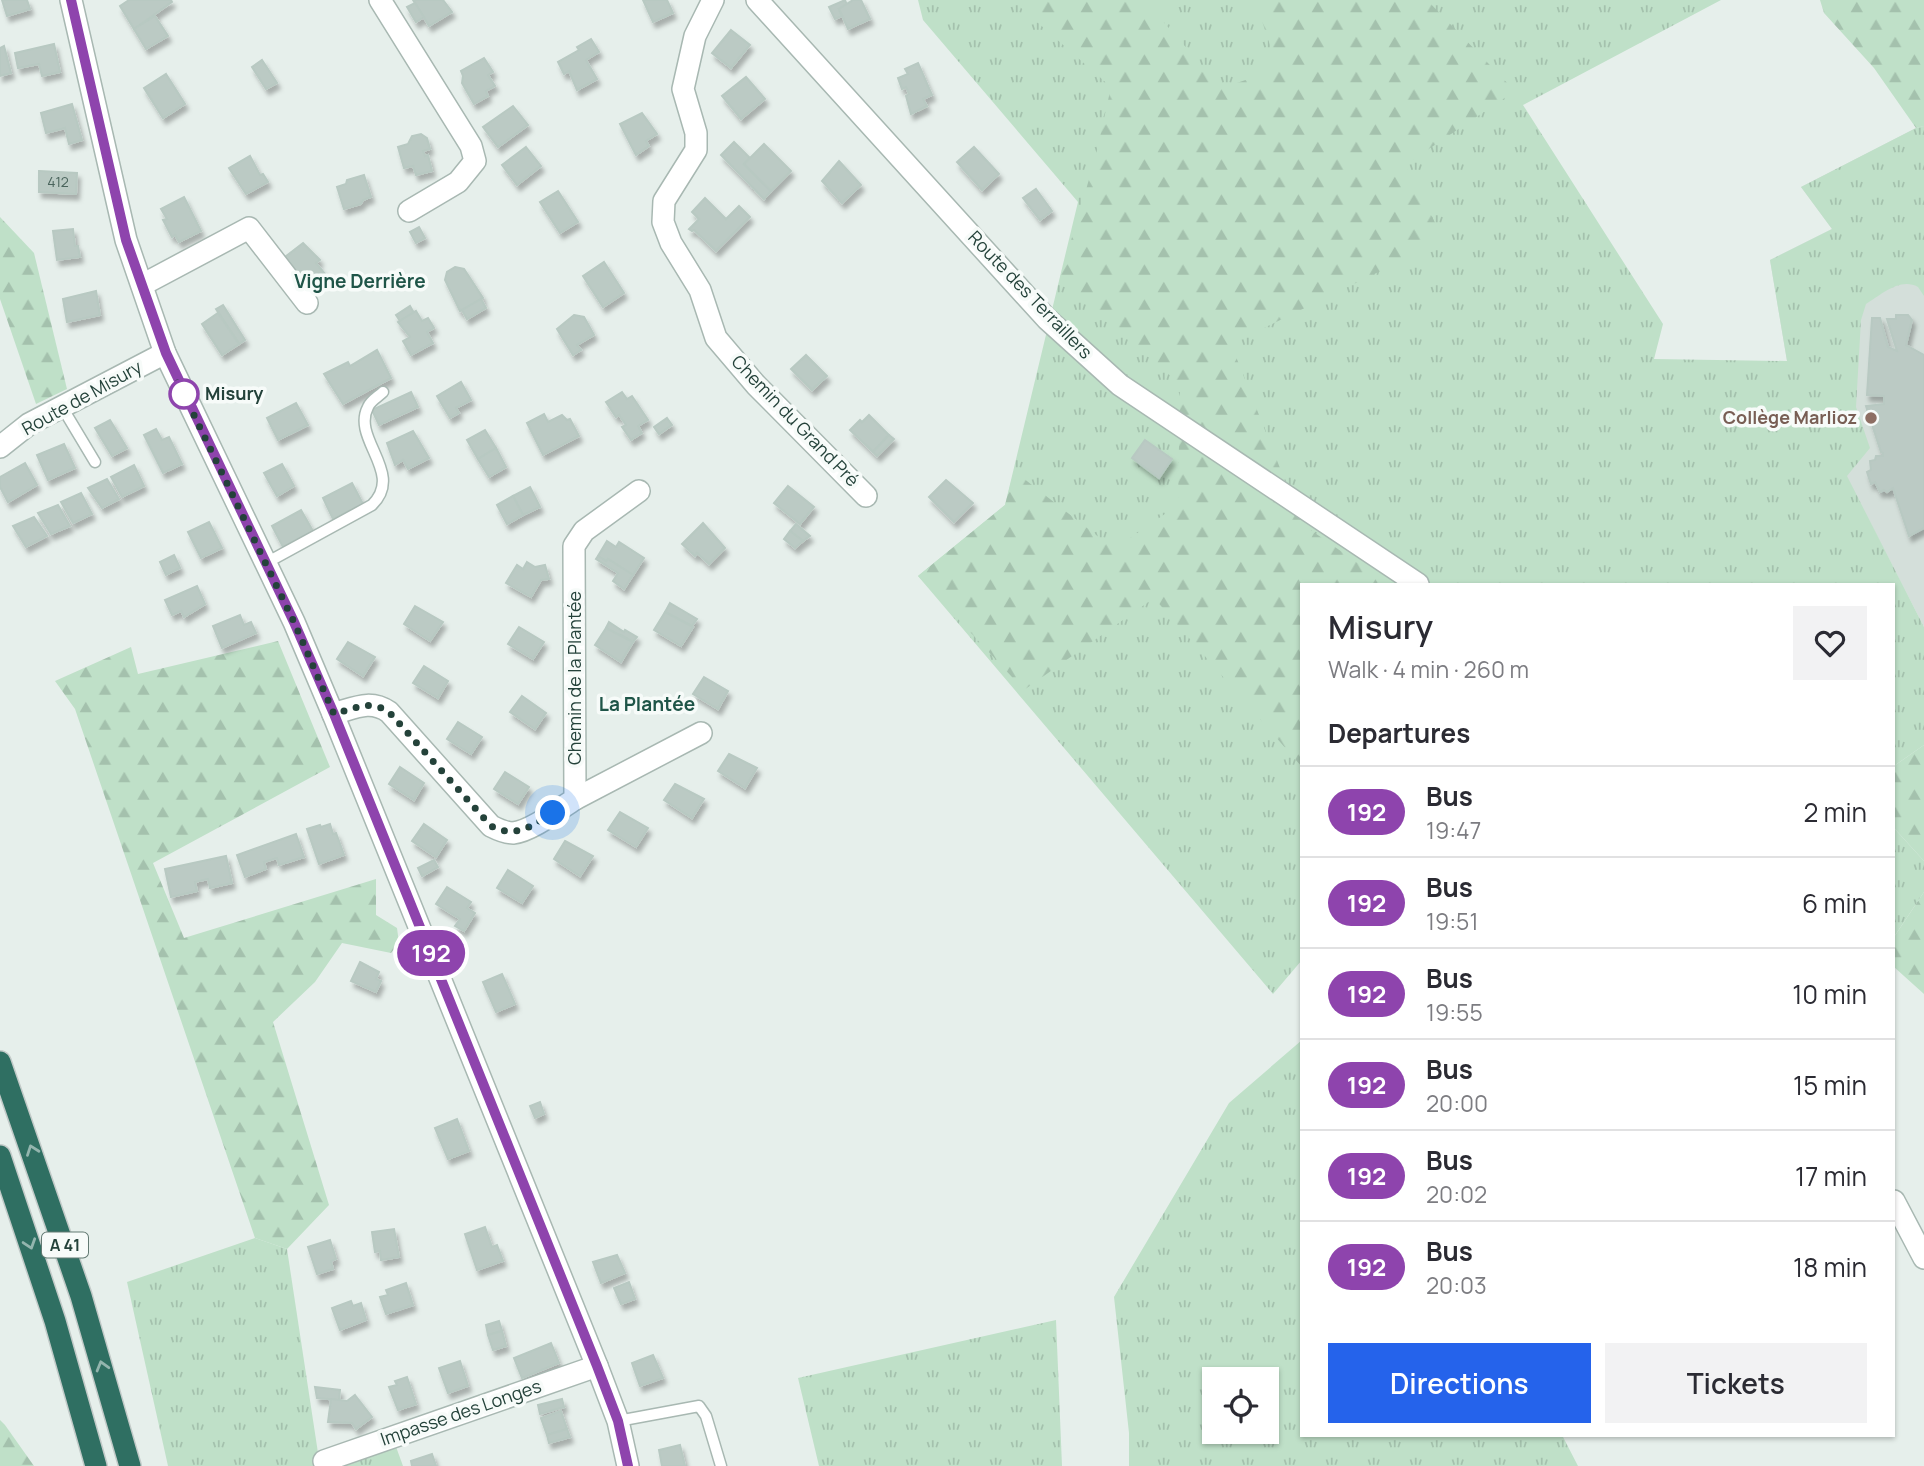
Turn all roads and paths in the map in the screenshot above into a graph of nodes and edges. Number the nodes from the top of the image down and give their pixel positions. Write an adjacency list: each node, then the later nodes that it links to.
1 (71, 0): 6 (street)
2 (380, 0): 5 (street)
3 (713, 0): 14 (street, Chemin du Grand Pré)
4 (757, 0): 16 (street, Route des Terraillers)
5 (409, 211)
6 (142, 285): 7 (street); 8 (street)
7 (307, 303)
8 (166, 353): 10 (street, Route de Misury); 15 (street)
9 (383, 392): 15 (lane)
10 (62, 407): 11 (street, Route de Misury); 12 (lane)
11 (0, 447)
12 (95, 462)
13 (639, 491): 19 (street, Chemin de la Plantée)
14 (866, 496)
15 (266, 563): 17 (street)
16 (1417, 583)
17 (334, 714): 19 (street); 24 (street)
18 (701, 733): 19 (street)
19 (575, 799)
20 (0, 1062): 28 (highway, A 41, one-way to 20)
21 (0, 1156): 27 (highway, A 41, one-way to 27)
22 (1895, 1204): 23 (street)
23 (1924, 1258)
24 (597, 1366): 25 (street); 26 (street, Impasse des Longes)
25 (618, 1421): 29 (street); 30 (lane)
26 (324, 1461)
27 (96, 1466)
28 (130, 1466)
29 (628, 1466)
30 (721, 1466)

